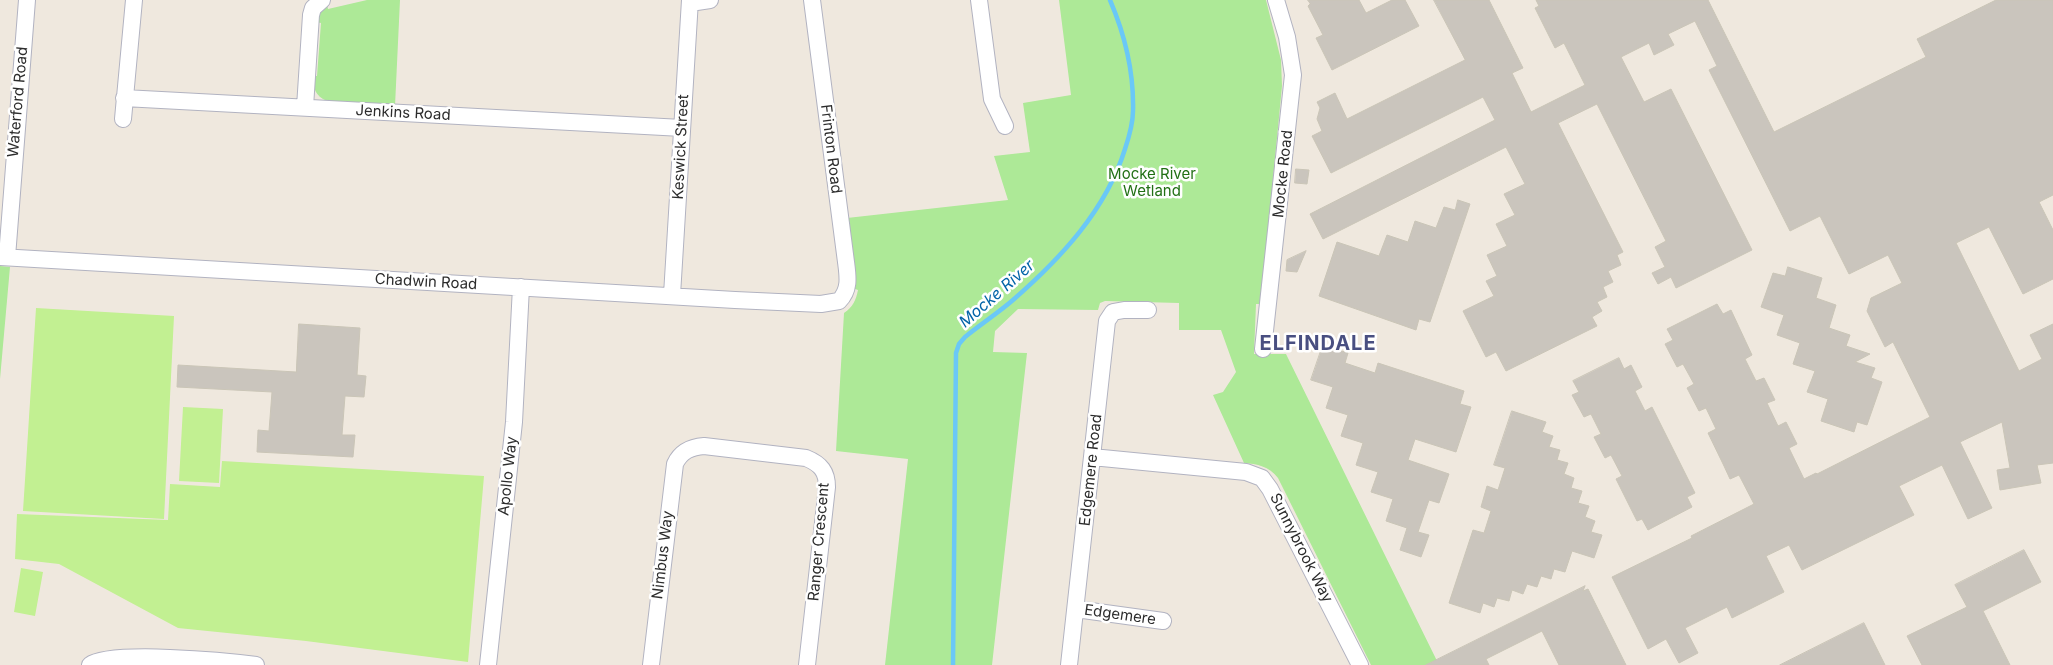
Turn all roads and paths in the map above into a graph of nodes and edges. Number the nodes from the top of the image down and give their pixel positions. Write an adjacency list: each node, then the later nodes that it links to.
1 (27, 0): 14 (street, Waterford Road)
2 (134, 0): 9 (street)
3 (322, 0): 10 (street)
4 (710, 0): 8 (street)
5 (812, 0): 17 (street, Frinton Road)
6 (979, 0): 12 (street)
7 (1276, 0): 19 (street, Mocke Road)
8 (690, 1): 13 (street, Keswick Street)
9 (124, 98): 10 (street, Jenkins Road); 11 (street)
10 (304, 107): 13 (street, Jenkins Road)
11 (123, 119)
12 (1005, 126)
13 (682, 128): 16 (street, Keswick Street)
14 (3, 257): 15 (street, Chadwin Road)
15 (521, 287): 16 (street, Chadwin Road); 26 (street, Apollo Way)
16 (672, 295): 17 (street, Chadwin Road)
17 (842, 298)
18 (1148, 310): 21 (street, Edgemere Road)
19 (1263, 349)
20 (688, 450): 27 (street, Nimbus Way); 28 (street, Ranger Crescent)
21 (1092, 457): 22 (street, Edgemere Road); 30 (street, Sunnybrook Way)
22 (1076, 609): 23 (street, Edgemere); 29 (street, Edgemere Road)
23 (1164, 621)
24 (90, 665): 25 (street)
25 (256, 665)
26 (488, 665)
27 (651, 665)
28 (807, 665)
29 (1069, 665)
30 (1360, 665)

